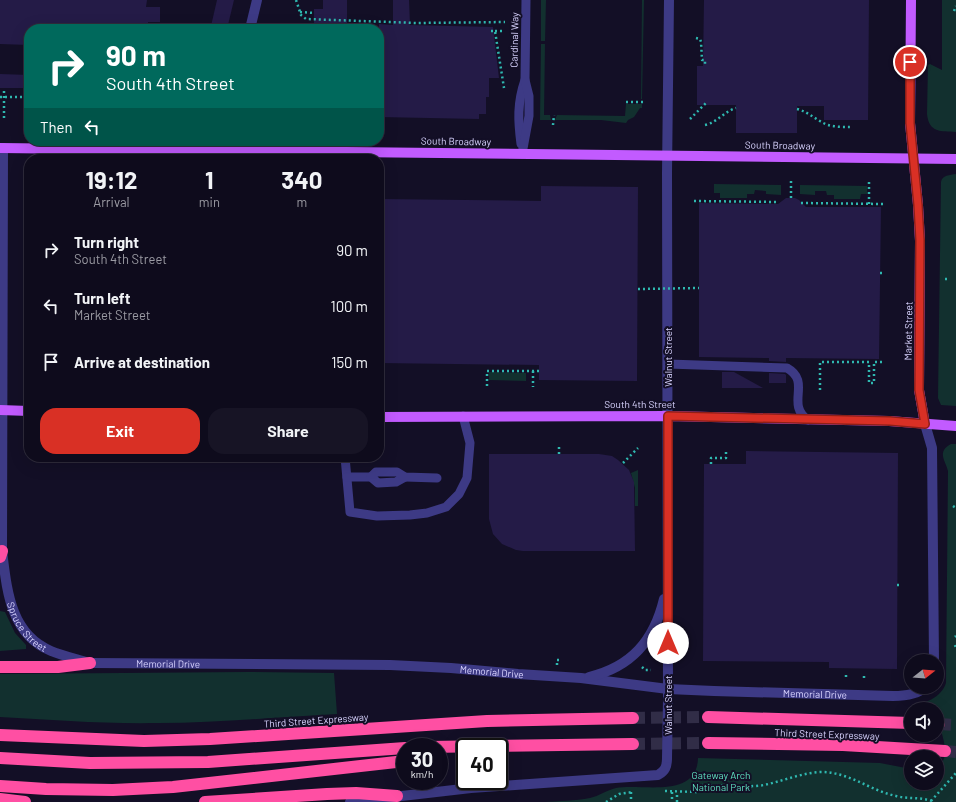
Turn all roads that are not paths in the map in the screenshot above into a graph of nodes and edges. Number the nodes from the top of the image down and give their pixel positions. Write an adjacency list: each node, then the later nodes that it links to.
1 (257, 0): 5 (street)
2 (526, 0): 8 (lane, Cardinal Way)
3 (669, 0): 9 (street, Walnut Street)
4 (911, 0): 10 (main road, Market Street)
5 (251, 24)
6 (2, 148): 7 (main road, South Broadway); 13 (street, Spruce Street)
7 (226, 150): 8 (main road, South Broadway)
8 (522, 154): 9 (main road, South Broadway)
9 (668, 155): 10 (main road, South Broadway); 12 (street, Walnut Street)
10 (913, 158): 11 (main road, South Broadway); 19 (main road, Market Street)
11 (956, 159)
12 (668, 364): 16 (street, Walnut Street); 18 (lane)
13 (1, 410): 14 (main road); 24 (street, Spruce Street)
14 (24, 411)
15 (463, 416): 16 (main road, South 4th Street); 17 (main road, South 4th Street); 22 (lane)
16 (668, 416): 18 (main road, South 4th Street); 25 (street, Walnut Street)
17 (384, 417)
18 (808, 420): 19 (main road, South 4th Street)
19 (925, 424): 20 (main road, South 4th Street); 26 (street, Market Street)
20 (956, 426)
21 (346, 462): 22 (lane)
22 (347, 477): 23 (lane)
23 (438, 478)
24 (1, 554): 27 (street, Spruce Street)
25 (668, 583): 29 (street); 30 (street, Walnut Street)
26 (934, 654)
27 (90, 663): 28 (highway); 29 (street, Memorial Drive)
28 (0, 667)
29 (581, 678): 30 (street, Memorial Drive)
30 (668, 689): 31 (street, Memorial Drive); 44 (street, Walnut Street, bridge)
31 (913, 694)
32 (708, 717): 34 (highway, Third Street Expressway)
33 (633, 718): 35 (highway, Third Street Expressway)
34 (904, 723)
35 (0, 735)
36 (708, 743): 40 (highway, Third Street Expressway)
37 (633, 744): 38 (highway)
38 (508, 746)
39 (396, 749): 41 (highway)
40 (945, 751)
41 (0, 758)
42 (396, 762): 43 (highway)
43 (0, 786)
44 (397, 796): 47 (highway); 48 (street)
45 (0, 799): 46 (highway)
46 (25, 802)
47 (205, 802)
48 (350, 802)

